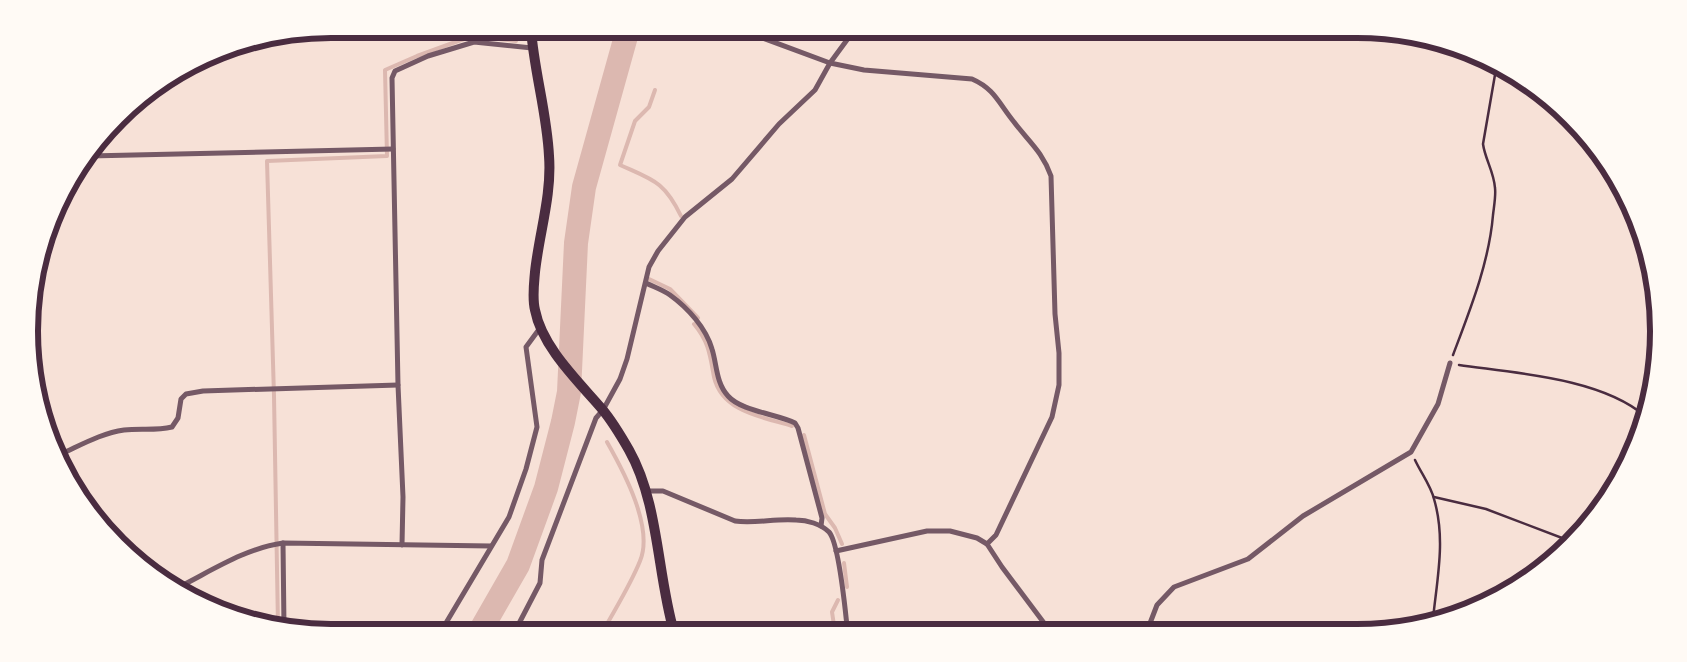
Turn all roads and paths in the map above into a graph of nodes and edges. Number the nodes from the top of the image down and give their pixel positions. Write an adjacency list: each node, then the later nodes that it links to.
1 (531, 38): 4 (main road)
2 (763, 38): 5 (street)
3 (848, 38): 5 (street)
4 (532, 48): 7 (street); 10 (main road)
5 (830, 62): 9 (street); 22 (street)
6 (1495, 73): 11 (path)
7 (389, 149): 8 (street); 12 (street)
8 (95, 156)
9 (646, 284): 13 (street); 19 (street)
10 (542, 332): 13 (main road); 24 (street)
11 (1450, 363): 14 (path); 15 (street)
12 (398, 385): 16 (street); 23 (street)
13 (603, 410): 17 (main road); 30 (street)
14 (1638, 411)
15 (1411, 452): 18 (path); 34 (street)
16 (64, 453)
17 (647, 491): 19 (street); 31 (main road)
18 (1434, 497): 20 (path); 27 (path)
19 (821, 526): 25 (street)
20 (1564, 539)
21 (281, 544): 23 (street); 26 (street); 28 (street)
22 (987, 544): 25 (street); 33 (street)
23 (402, 545): 24 (street)
24 (491, 546): 29 (street)
25 (836, 551): 32 (street)
26 (184, 585)
27 (1434, 614)
28 (284, 621)
29 (445, 624)
30 (519, 624)
31 (672, 624)
32 (847, 624)
33 (1044, 624)
34 (1150, 624)

